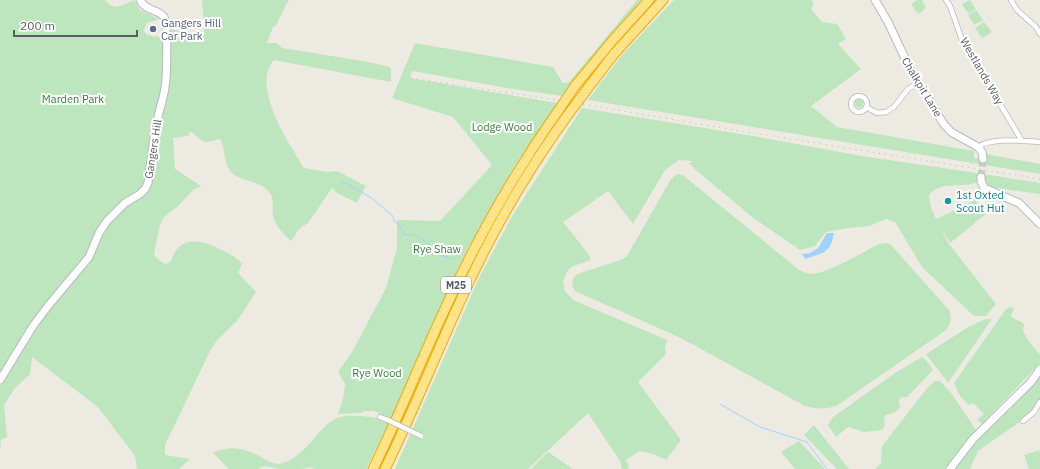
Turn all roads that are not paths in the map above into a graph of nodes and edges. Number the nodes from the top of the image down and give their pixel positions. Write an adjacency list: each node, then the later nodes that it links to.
1 (140, 0): 17 (street, Gangers Hill)
2 (650, 0): 24 (highway, M25, bridge)
3 (663, 0): 25 (highway, M25, bridge)
4 (875, 0): 8 (street, Chalkpit Lane)
5 (946, 0): 10 (street, Westlands Way)
6 (1011, 0): 7 (street)
7 (1040, 34)
8 (918, 83): 9 (street); 12 (street, Chalkpit Lane)
9 (866, 107)
10 (1022, 141): 11 (street); 12 (street)
11 (1040, 142)
12 (978, 147): 13 (street)
13 (983, 160)
14 (981, 177): 15 (street)
15 (1040, 224)
16 (1040, 369): 26 (street)
17 (0, 380)
18 (1040, 402): 19 (street)
19 (1034, 412): 20 (street); 22 (street)
20 (1040, 414)
21 (380, 417): 23 (street, bridge)
22 (1023, 421)
23 (421, 436)
24 (373, 469)
25 (384, 469)
26 (950, 469)

